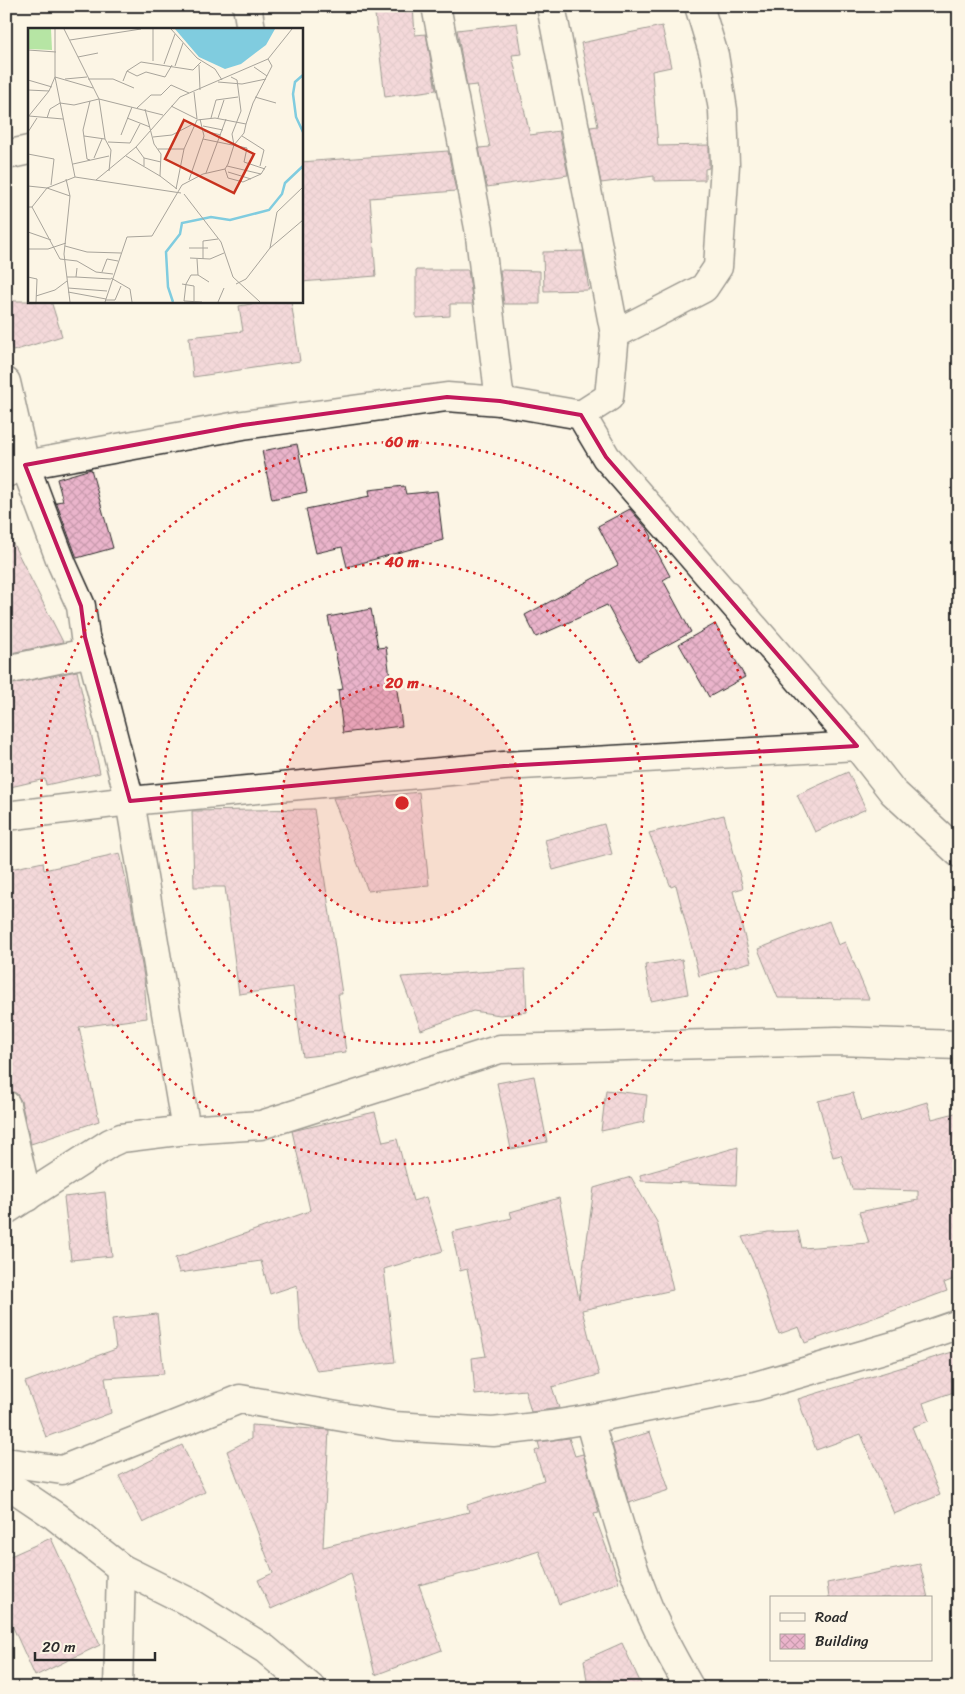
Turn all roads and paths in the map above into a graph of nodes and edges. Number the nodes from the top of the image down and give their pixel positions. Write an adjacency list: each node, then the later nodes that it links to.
1 (247, 6): 5 (street)
2 (436, 6): 10 (street)
3 (551, 6): 8 (street)
4 (700, 6): 8 (street)
5 (251, 28)
6 (28, 150): 7 (street)
7 (6, 155)
8 (615, 334): 11 (street)
9 (6, 382): 12 (street)
10 (500, 401): 11 (street); 12 (street)
11 (581, 415): 15 (street)
12 (12, 466): 13 (street)
13 (91, 652): 14 (street); 16 (street)
14 (6, 670)
15 (857, 746): 16 (street); 18 (street)
16 (130, 800): 17 (street); 21 (street)
17 (6, 816)
18 (959, 853)
19 (959, 1045): 21 (street)
20 (6, 1105): 22 (street)
21 (186, 1130): 22 (street)
22 (17, 1204)
23 (959, 1324): 24 (street)
24 (589, 1419): 25 (street); 30 (street)
25 (6, 1462)
26 (6, 1484): 27 (street)
27 (120, 1568): 28 (street); 29 (street)
28 (118, 1688)
29 (311, 1688)
30 (690, 1688)

